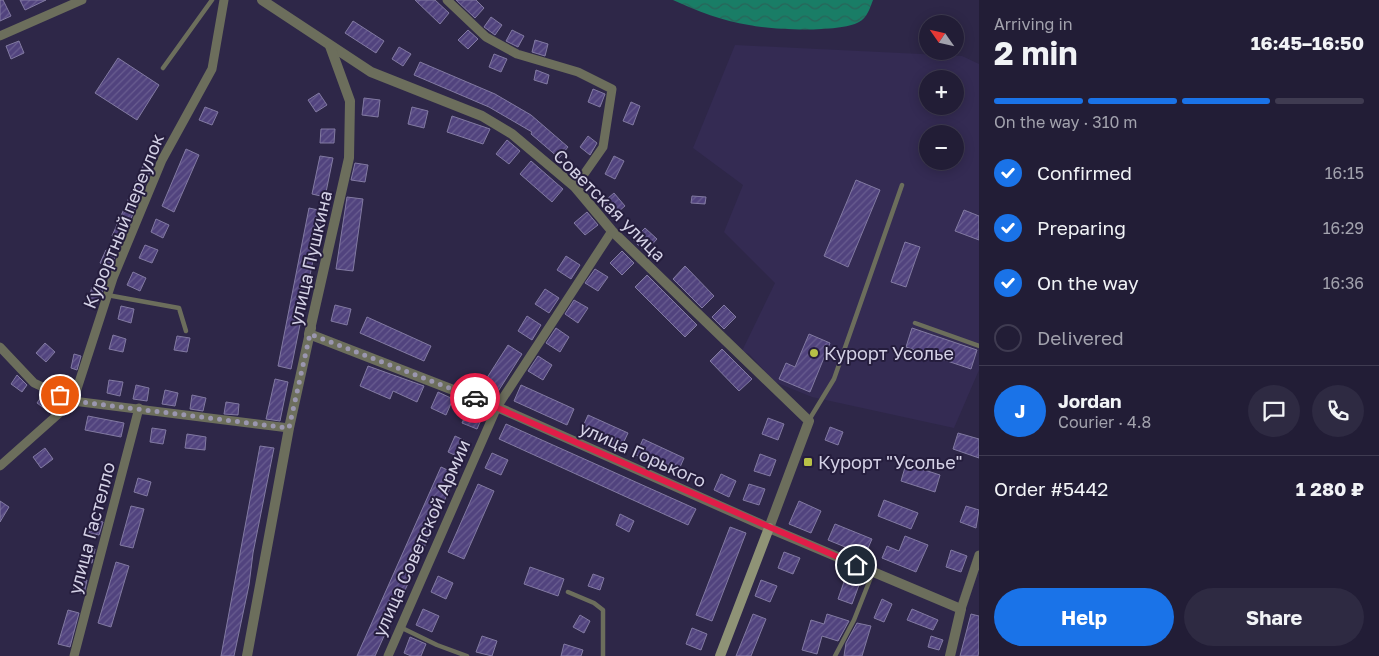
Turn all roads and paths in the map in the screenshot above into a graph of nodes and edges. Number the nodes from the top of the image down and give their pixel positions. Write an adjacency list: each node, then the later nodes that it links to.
1 (82, 0): 6 (street)
2 (212, 0): 8 (lane)
3 (224, 0): 12 (street, Курортный переулок)
4 (262, 0): 7 (street, Советская улица)
5 (447, 0): 10 (street)
6 (0, 36)
7 (330, 46): 10 (street, Советская улица); 15 (street, улица Пушкина)
8 (163, 68)
9 (902, 185): 21 (lane)
10 (575, 187): 11 (street, Советская улица)
11 (612, 231): 19 (street, улица Советской Армии); 21 (street, Советская улица)
12 (108, 295): 14 (lane); 18 (street, Курортный переулок)
13 (915, 323): 17 (lane)
14 (186, 331)
15 (310, 334): 19 (street, улица Горького); 22 (street, улица Пушкина)
16 (0, 346): 18 (street)
17 (979, 346)
18 (73, 401): 20 (street); 23 (street)
19 (497, 407): 24 (street, улица Горького); 29 (street, улица Советской Армии)
20 (139, 408): 22 (street); 30 (street, улица Гастелло)
21 (809, 421): 24 (street)
22 (289, 428): 31 (street, улица Пушкина)
23 (0, 466)
24 (769, 528): 26 (street, улица Горького); 35 (main road)
25 (979, 555): 28 (street)
26 (873, 572): 28 (street, улица Горького); 36 (lane)
27 (568, 592): 34 (lane)
28 (961, 609): 37 (street)
29 (400, 627): 32 (street, улица Советской Армии); 33 (lane)
30 (74, 656)
31 (247, 656)
32 (388, 656)
33 (468, 656)
34 (603, 656)
35 (720, 656)
36 (835, 656)
37 (950, 656)

